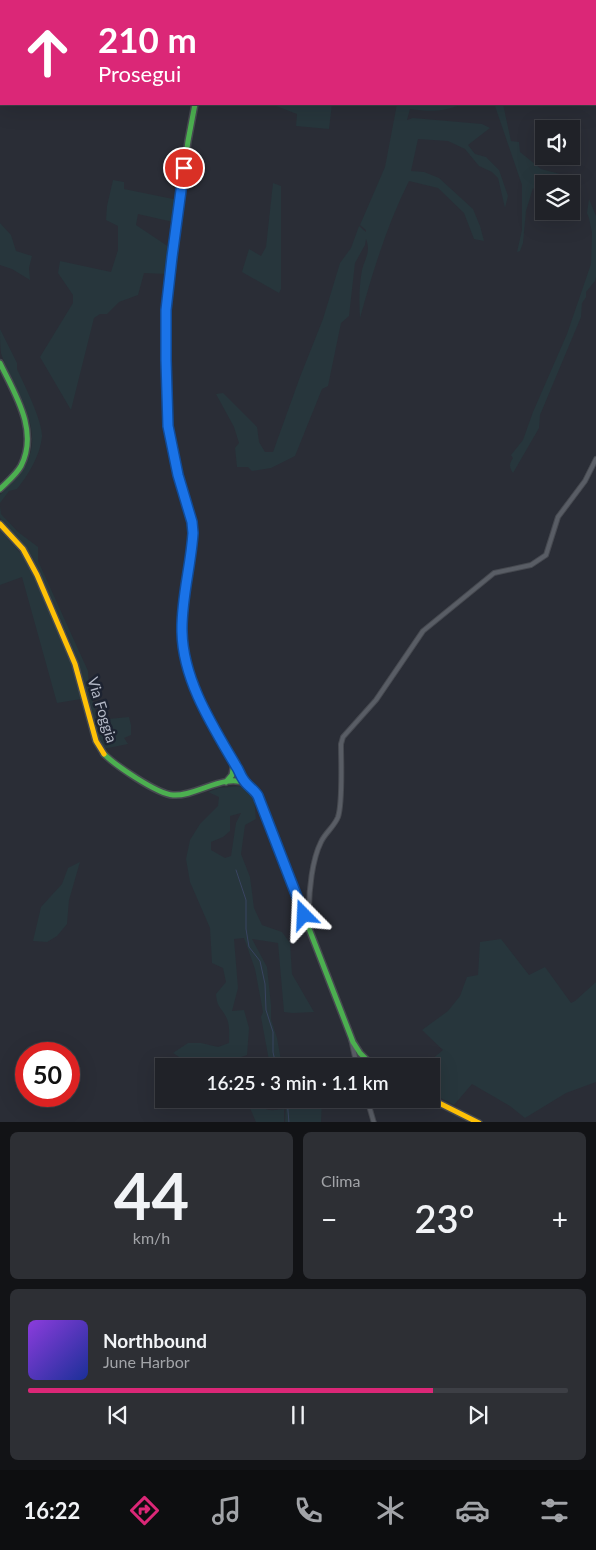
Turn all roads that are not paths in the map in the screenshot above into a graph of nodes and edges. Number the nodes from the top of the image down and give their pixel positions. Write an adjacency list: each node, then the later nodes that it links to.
1 (195, 105): 6 (main road)
2 (0, 363): 4 (main road)
3 (596, 459): 12 (street)
4 (0, 489)
5 (0, 524): 10 (main road, Via Foggia)
6 (234, 763): 7 (main road); 8 (main road)
7 (233, 774): 9 (main road); 10 (main road)
8 (240, 774): 9 (main road); 11 (main road)
9 (235, 781): 10 (main road, Via Foggia); 11 (main road, Via Foggia)
10 (226, 782)
11 (247, 784): 12 (main road)
12 (304, 915): 13 (main road)
13 (350, 1034): 14 (street); 15 (main road)
14 (355, 1058)
15 (365, 1058)
16 (440, 1103): 19 (main road)
17 (370, 1108): 18 (street)
18 (374, 1122)
19 (479, 1122)

